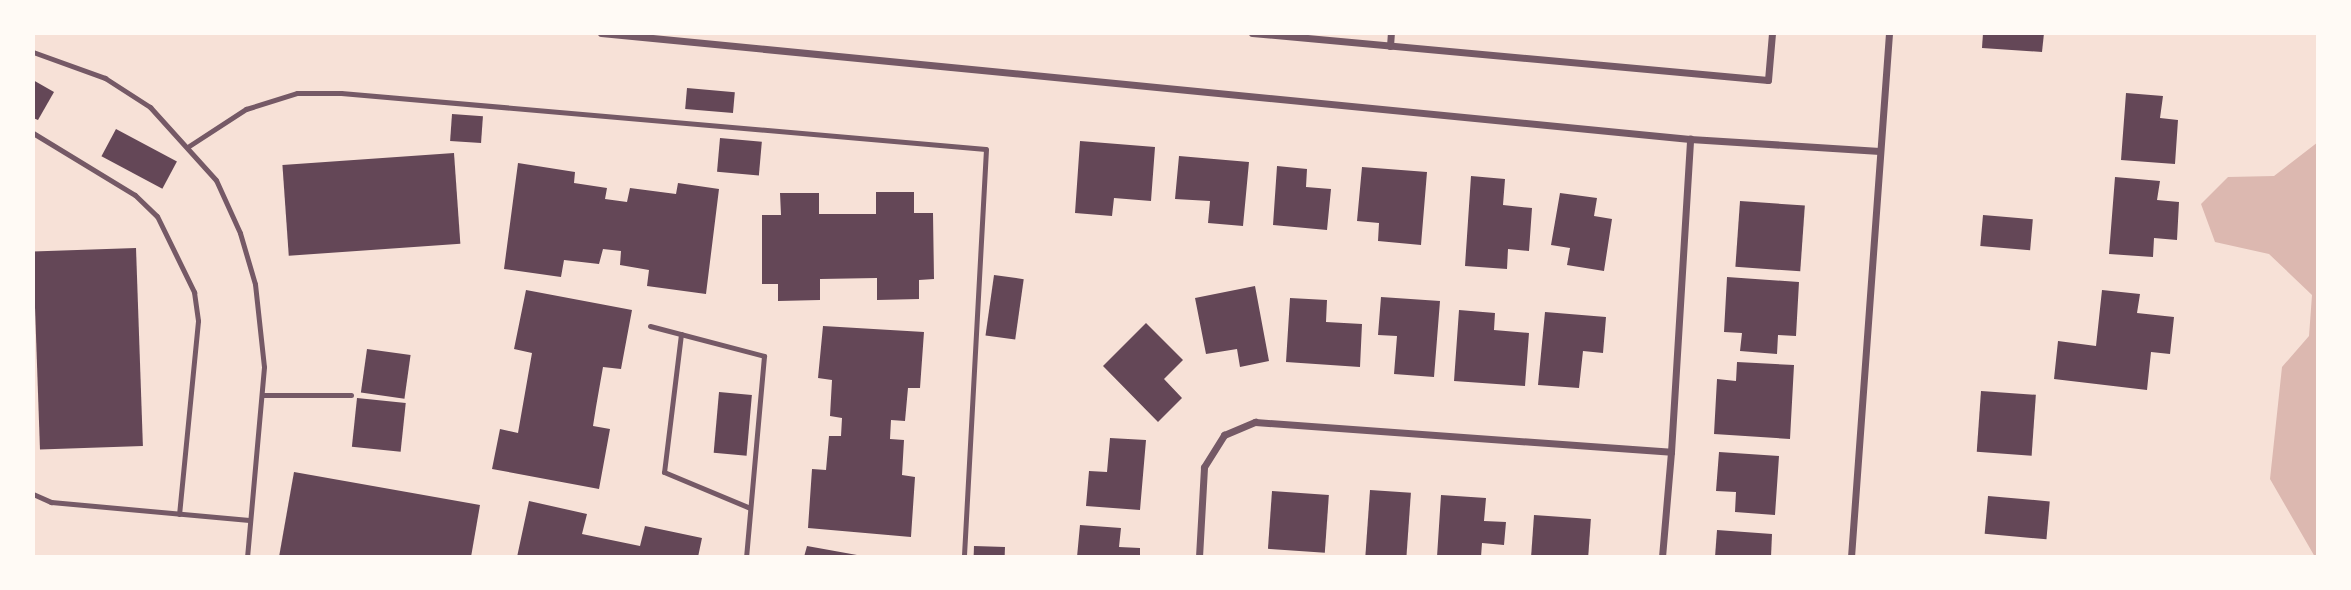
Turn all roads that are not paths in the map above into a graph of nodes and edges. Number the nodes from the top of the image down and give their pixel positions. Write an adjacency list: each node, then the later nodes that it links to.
1 (601, 33): 10 (street)
2 (1252, 33): 6 (street)
3 (1391, 33): 7 (street)
4 (1772, 33): 7 (street)
5 (1889, 33): 12 (street)
6 (1284, 35): 7 (street)
7 (1390, 46)
8 (33, 52): 11 (lane)
9 (33, 133): 20 (lane)
10 (1690, 139): 12 (street); 17 (street)
11 (189, 146): 15 (lane); 24 (lane)
12 (1880, 151): 27 (street)
13 (650, 326): 14 (lane)
14 (681, 334): 19 (lane); 19 (lane)
15 (263, 395): 16 (lane); 21 (lane)
16 (351, 396)
17 (1671, 452): 25 (street); 26 (street)
18 (33, 494): 20 (lane)
19 (750, 508): 23 (lane)
20 (179, 514): 21 (lane)
21 (249, 520): 22 (lane)
22 (247, 557)
23 (746, 557)
24 (964, 557)
25 (1199, 557)
26 (1662, 557)
27 (1851, 557)

